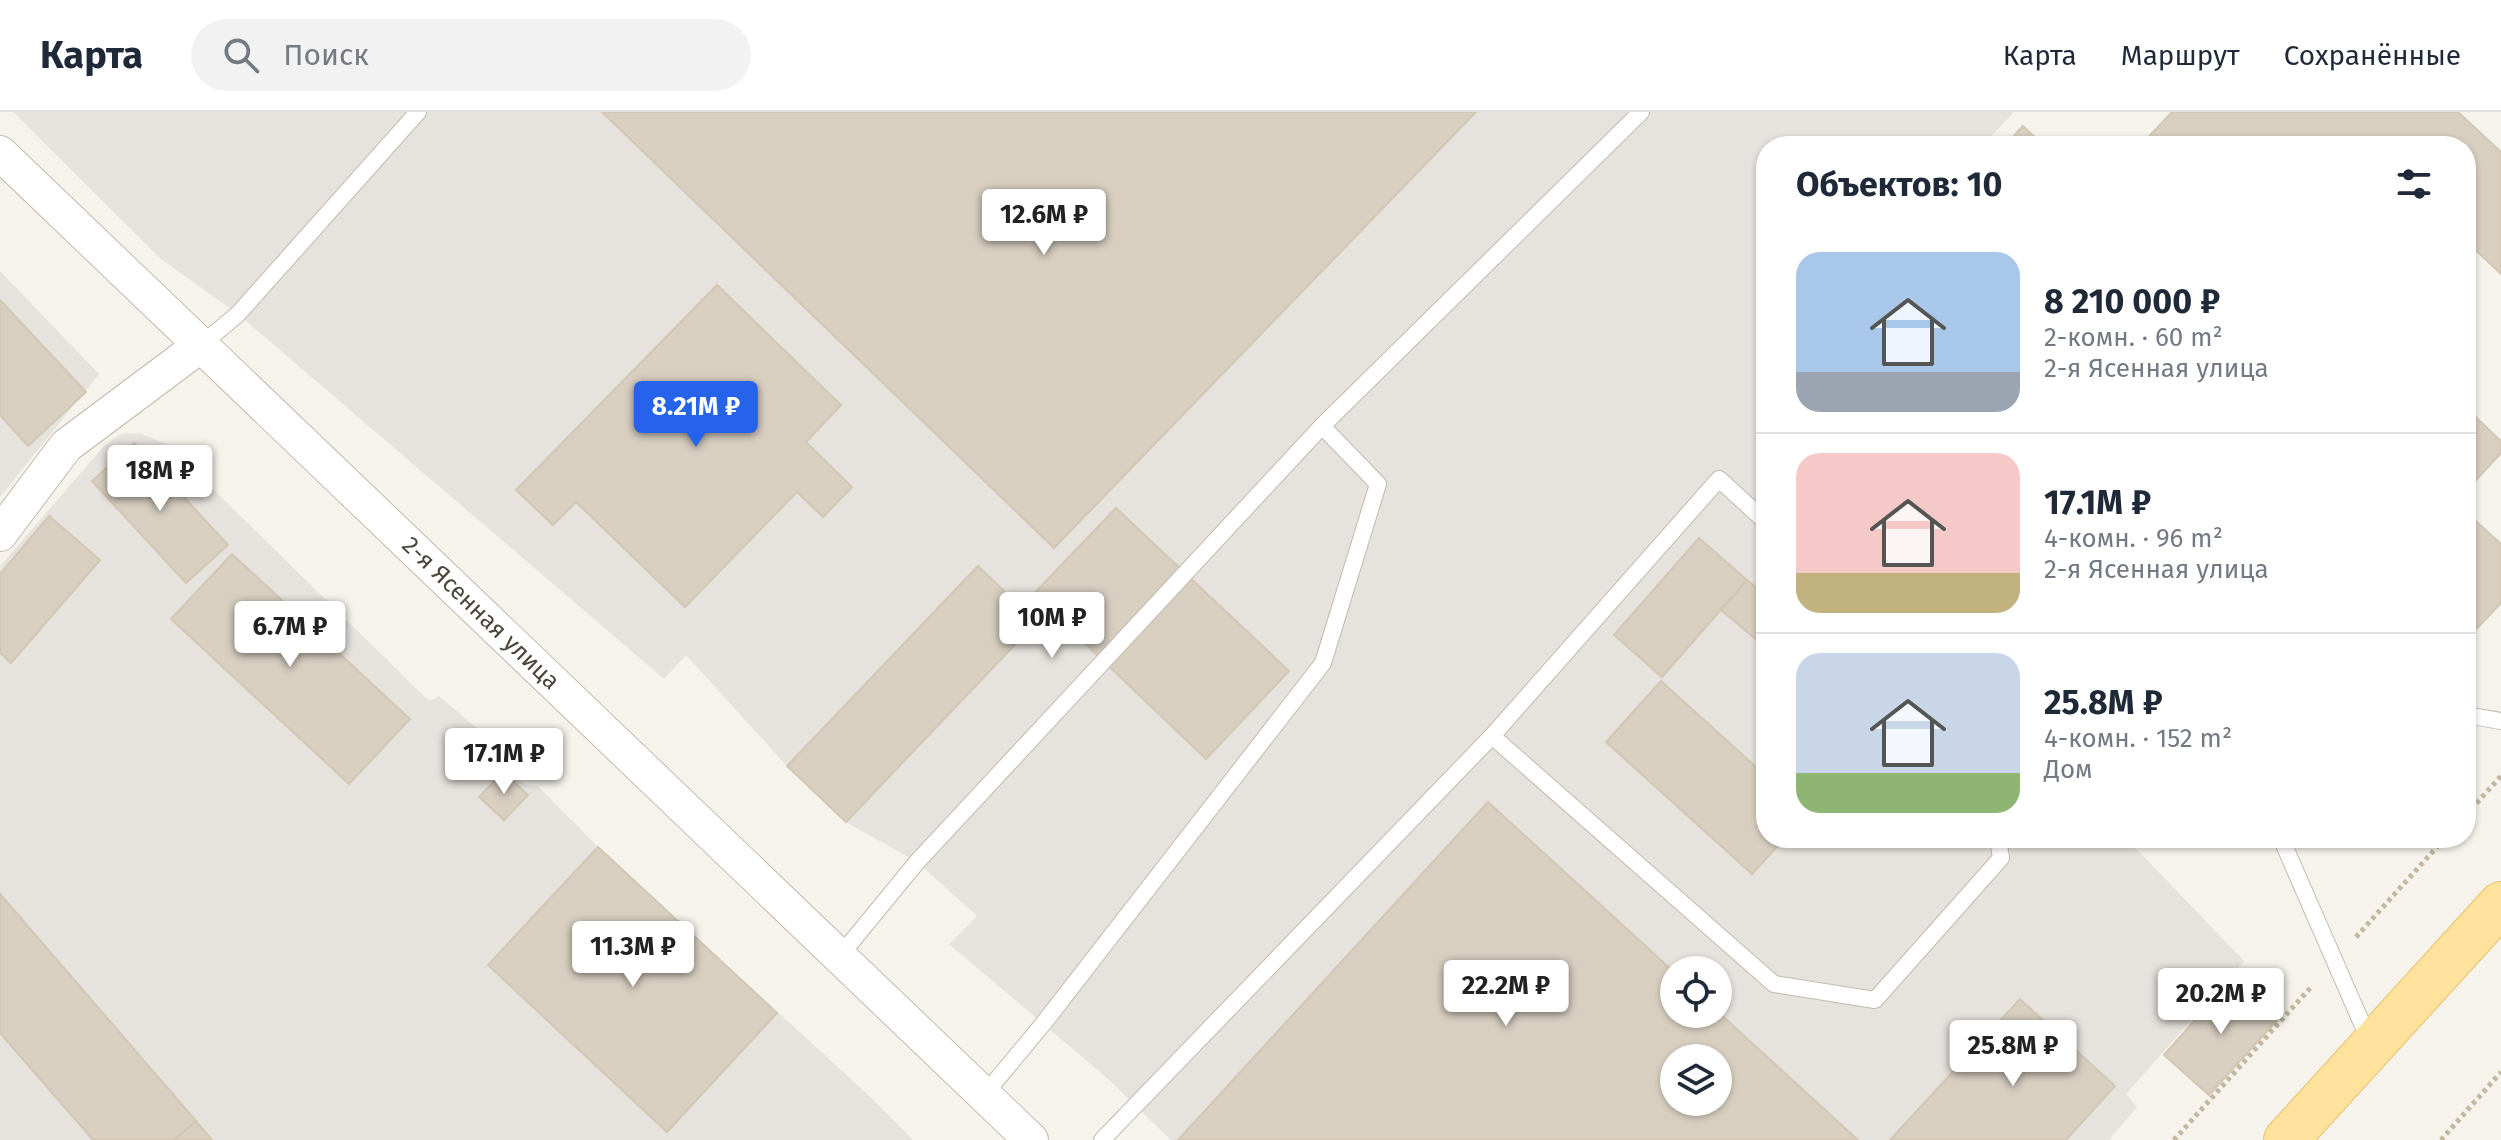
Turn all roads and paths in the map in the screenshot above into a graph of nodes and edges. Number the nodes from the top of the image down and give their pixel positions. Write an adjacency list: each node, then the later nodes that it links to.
1 (418, 112): 4 (lane)
2 (1641, 112): 5 (lane)
3 (0, 153): 4 (street, 2-я Ясенная улица)
4 (201, 345): 7 (street); 17 (street, 2-я Ясенная улица)
5 (1322, 426): 17 (lane); 21 (lane)
6 (1756, 513): 10 (lane)
7 (0, 534)
8 (2476, 717): 9 (lane)
9 (2501, 721)
10 (1492, 736): 13 (lane); 23 (lane)
11 (2501, 776): 12 (path)
12 (2476, 804)
13 (2000, 848)
14 (2285, 848): 18 (lane)
15 (2436, 848): 18 (path)
16 (2501, 904): 19 (main road)
17 (839, 957): 21 (street, 2-я Ясенная улица)
18 (2335, 961): 19 (lane); 24 (path)
19 (2372, 1046): 25 (main road)
20 (2501, 1072): 26 (path)
21 (984, 1095): 22 (street, 2-я Ясенная улица)
22 (1031, 1140)
23 (1102, 1140)
24 (2174, 1140)
25 (2286, 1140)
26 (2441, 1140)

